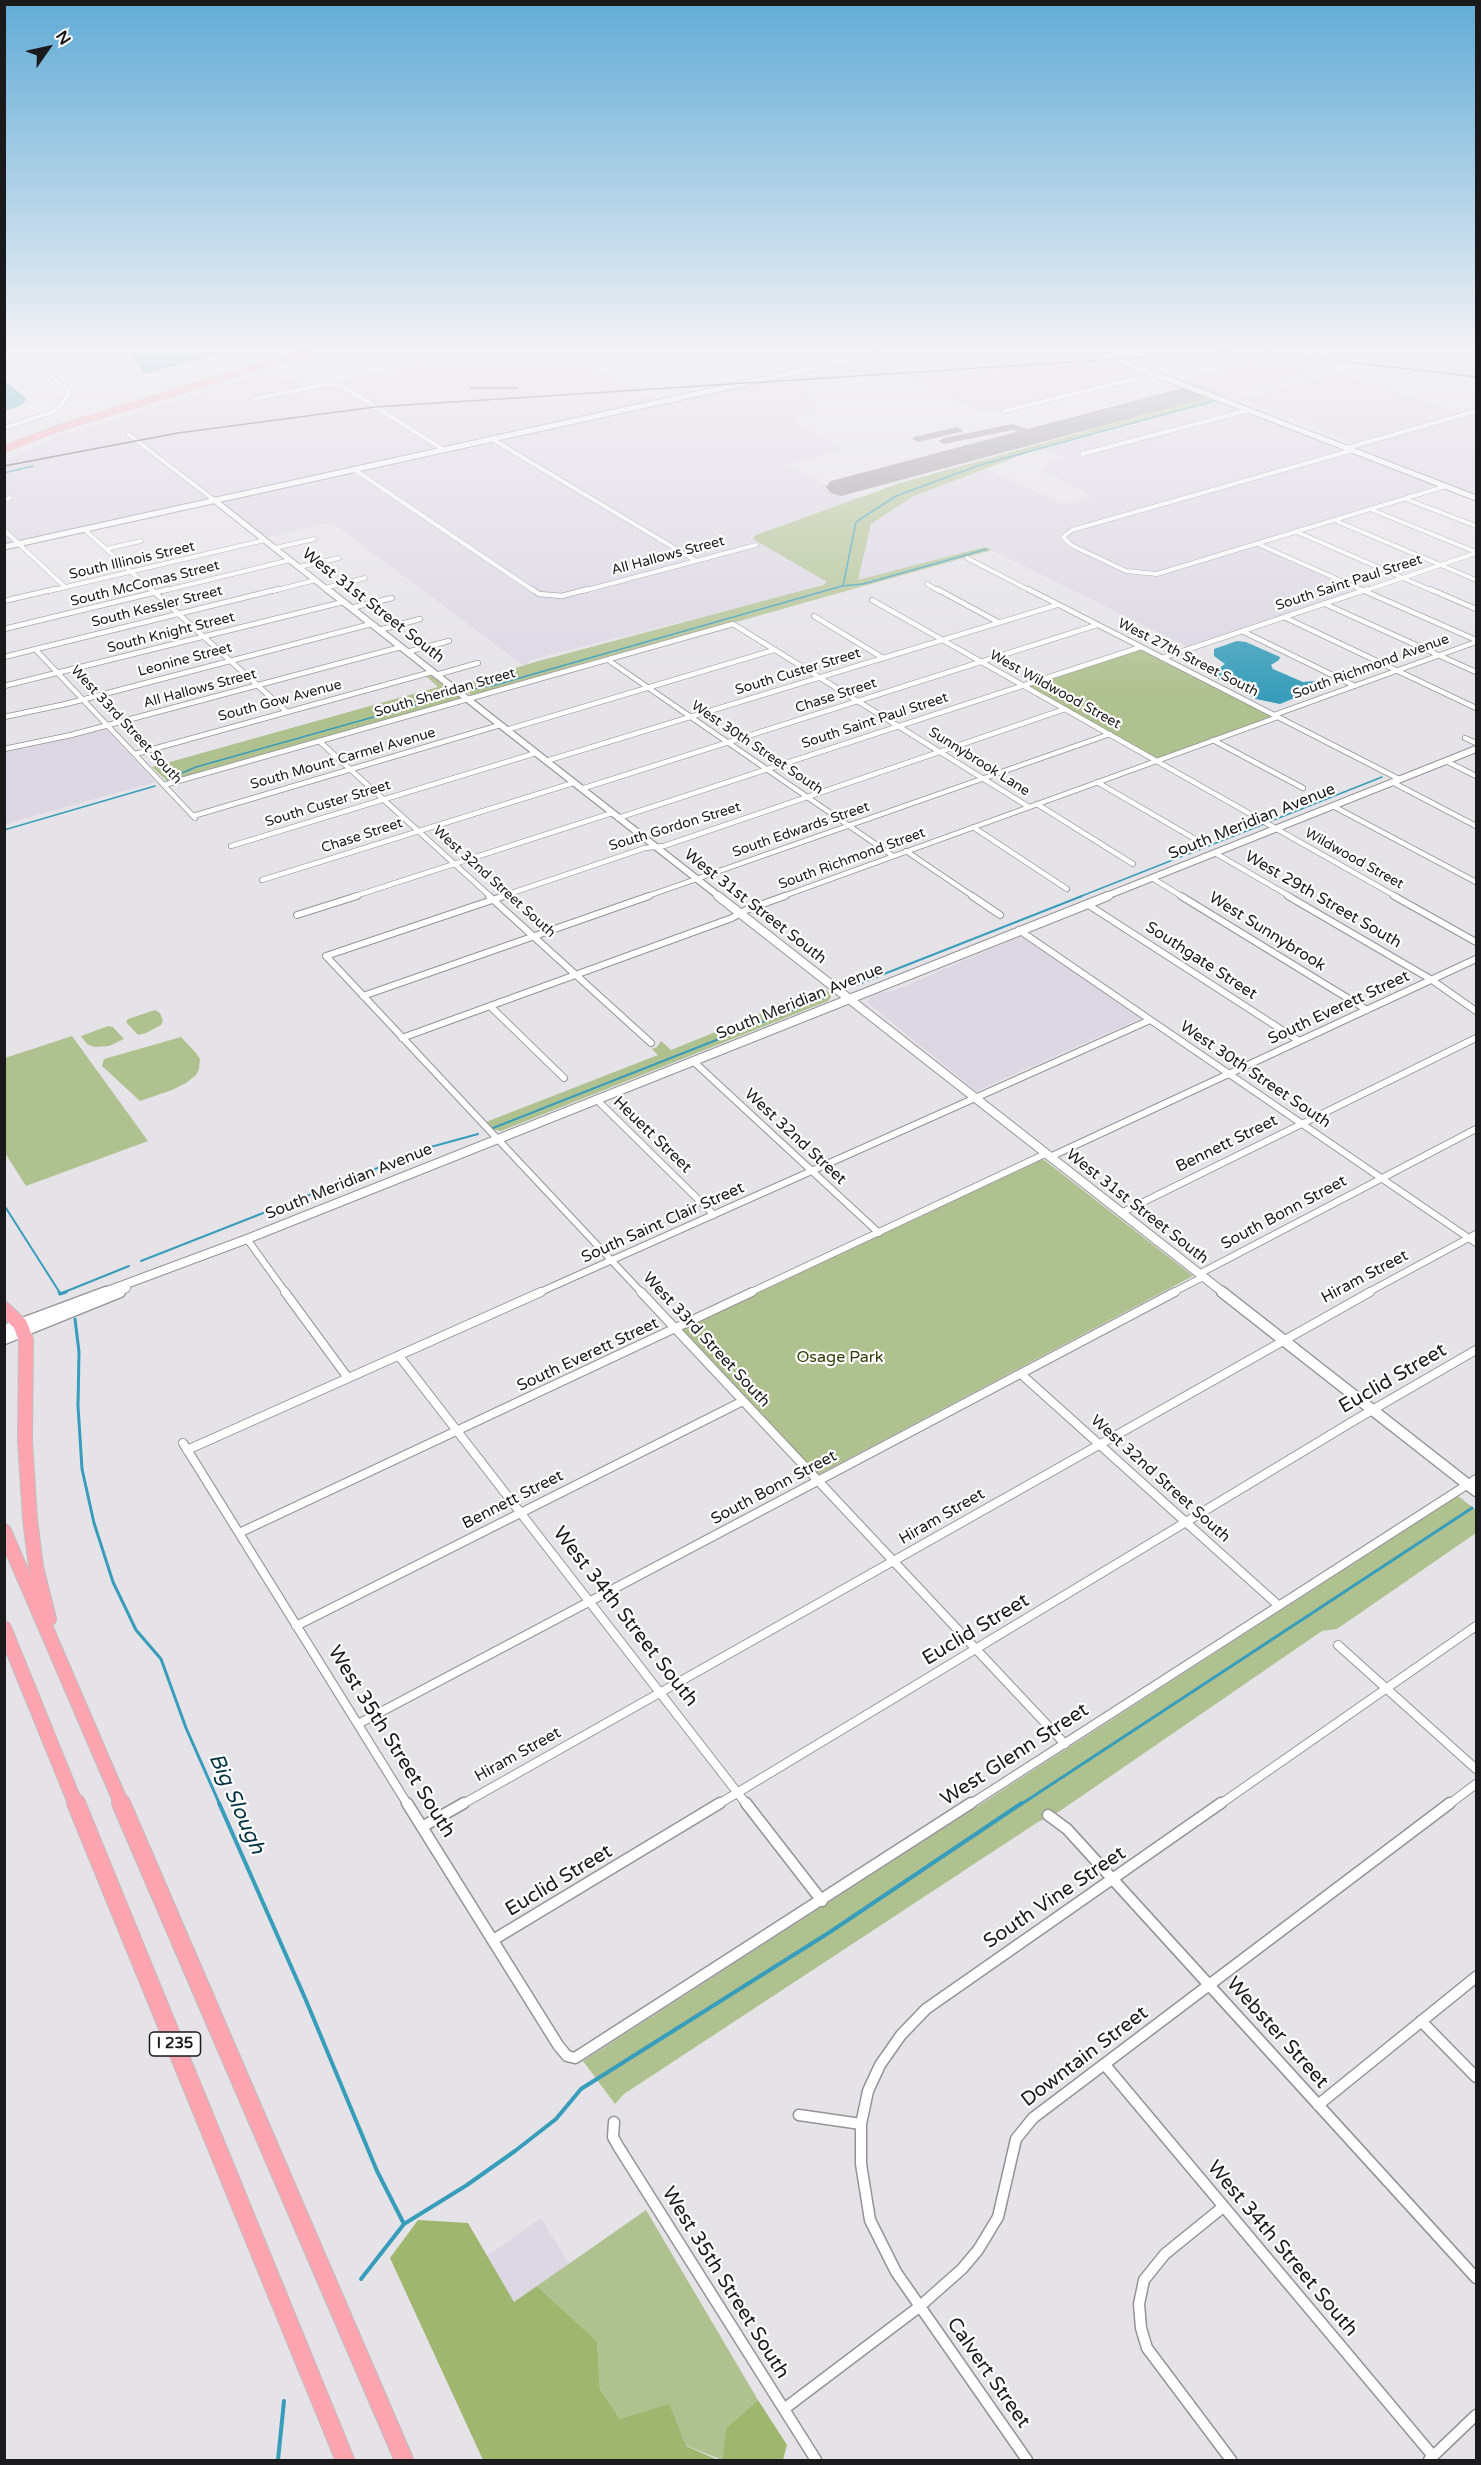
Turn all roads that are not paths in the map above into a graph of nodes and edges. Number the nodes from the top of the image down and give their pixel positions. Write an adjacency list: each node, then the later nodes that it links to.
1 (170, 467): 12 (street, West 31st Street South)
2 (368, 467): 6 (street)
3 (538, 467): 32 (street)
4 (1293, 467): 23 (street)
5 (1397, 467): 7 (street)
6 (355, 470): 12 (street); 32 (street, All Hallows Street)
7 (1446, 486): 9 (street); 10 (street)
8 (10, 498): 11 (street)
9 (1406, 498): 13 (street); 15 (street)
10 (1476, 498)
11 (4, 500)
12 (214, 501): 16 (street); 20 (street, West 31st Street South)
13 (1370, 509): 14 (street); 28 (street)
14 (1334, 520): 18 (street); 33 (street)
15 (1476, 526)
16 (84, 529): 22 (street); 27 (street)
17 (4, 530): 22 (street)
18 (1297, 532): 23 (street); 37 (street)
19 (314, 539): 26 (street)
20 (265, 540): 26 (street, West 31st Street South); 35 (street, South Illinois Street)
21 (141, 541): 27 (street)
22 (20, 543): 25 (street); 41 (street)
23 (1258, 544): 43 (street)
24 (756, 546): 32 (street, All Hallows Street)
25 (4, 547)
26 (275, 548): 31 (street, West 31st Street South)
27 (106, 549): 35 (street)
28 (1476, 553): 33 (street, South Saint Paul Street)
29 (339, 558): 34 (street)
30 (967, 558): 49 (street, West 27th Street South)
31 (290, 560): 34 (street, West 31st Street South); 44 (street, South McComas Street)
32 (696, 561)
33 (1441, 565): 37 (street, South Saint Paul Street); 39 (street)
34 (299, 567): 38 (street, West 31st Street South)
35 (131, 572): 41 (street, South Illinois Street); 44 (street)
36 (365, 578): 42 (street)
37 (1403, 578): 43 (street, South Saint Paul Street); 52 (street)
38 (316, 580): 42 (street, West 31st Street South); 53 (street, South Kessler Street)
39 (1476, 580)
40 (927, 584): 57 (street)
41 (65, 587): 47 (street, South Illinois Street)
42 (325, 588): 48 (street, West 31st Street South)
43 (1364, 590): 50 (street, South Saint Paul Street); 67 (street)
44 (155, 593): 53 (street); 61 (street, South McComas Street)
45 (392, 598): 51 (street)
46 (872, 600): 65 (street, West Wildwood Street)
47 (4, 601)
48 (343, 602): 51 (street, West 31st Street South); 64 (street, South Knight Street)
49 (1056, 604): 57 (street, South Custer Street); 60 (street, West 27th Street South)
50 (1325, 604): 55 (street, South Saint Paul Street); 73 (street)
51 (351, 608): 58 (street, West 31st Street South)
52 (1476, 609)
53 (179, 614): 64 (street); 70 (street, South Kessler Street)
54 (814, 616): 75 (street)
55 (1284, 617): 63 (street, South Saint Paul Street); 81 (street)
56 (420, 619): 62 (street)
57 (998, 622): 65 (street, South Custer Street)
58 (371, 624): 62 (street, West 31st Street South); 78 (street, Leonine Street)
59 (733, 624): 71 (street, Sunnybrook Lane); 77 (street, South Sheridan Street)
60 (1097, 625): 69 (street, West 27th Street South); 79 (street, Chase Street)
61 (4, 628)
62 (379, 630): 68 (street, West 31st Street South)
63 (1242, 631): 76 (street, South Saint Paul Street); 89 (street)
64 (204, 637): 78 (street); 83 (street, South Knight Street)
65 (942, 640): 75 (street, South Custer Street); 79 (street, West Wildwood Street)
66 (450, 641): 72 (street)
67 (1476, 641): 73 (street, South Richmond Avenue)
68 (401, 647): 72 (street, West 31st Street South); 87 (street, All Hallows Street)
69 (1141, 647): 76 (street, West 27th Street South); 88 (street, South Saint Paul Street)
70 (36, 650): 74 (street, South Kessler Street); 83 (street, West 33rd Street South)
71 (774, 650): 85 (street, Sunnybrook Lane); 90 (street, South Mount Carmel Avenue)
72 (407, 652): 84 (street, West 31st Street South)
73 (1439, 656): 81 (street, South Richmond Avenue); 82 (street)
74 (4, 657)
75 (883, 658): 85 (street, South Custer Street)
76 (1162, 658): 97 (street, West 27th Street South)
77 (608, 660): 90 (street, West 30th Street South); 92 (street, South Sheridan Street)
78 (230, 661): 87 (street); 91 (street, Leonine Street)
79 (981, 662): 88 (street, West Wildwood Street); 93 (street, Chase Street)
80 (478, 663): 84 (street, South Gow Avenue)
81 (1398, 670): 89 (street, South Richmond Avenue); 94 (street)
82 (1476, 672)
83 (59, 674): 86 (street, South Knight Street); 91 (street, West 33rd Street South)
84 (434, 674): 92 (street, West 31st Street South); 96 (street, South Gow Avenue)
85 (819, 678): 93 (street, Sunnybrook Lane); 99 (street, South Custer Street)
86 (4, 686)
87 (258, 686): 96 (street); 100 (street, All Hallows Street)
88 (1023, 686): 95 (street, West Wildwood Street); 101 (street, South Saint Paul Street)
89 (1355, 686): 97 (street, South Richmond Avenue)
90 (648, 688): 99 (street, West 30th Street South); 102 (street, South Mount Carmel Avenue)
91 (83, 699): 98 (street, Leonine Street); 100 (street, West 33rd Street South)
92 (467, 699): 102 (street, West 31st Street South); 106 (street, South Sheridan Street)
93 (857, 702): 101 (street, Sunnybrook Lane); 107 (street, Chase Street)
94 (1476, 708)
95 (1065, 709): 103 (street, West Wildwood Street); 111 (street, South Gordon Street)
96 (287, 712): 113 (street, South Gow Avenue)
97 (1276, 716): 105 (street, South Richmond Street); 121 (street, West 27th Street South)
98 (4, 717)
99 (691, 717): 107 (street, West 30th Street South); 114 (street, South Custer Street)
100 (108, 726): 109 (street, All Hallows Street); 113 (street, West 33rd Street South)
101 (897, 726): 111 (street, Sunnybrook Lane); 117 (street, South Saint Paul Street)
102 (503, 728): 112 (street, West 31st Street South); 118 (street, South Mount Carmel Avenue)
103 (1110, 734): 115 (street, West Wildwood Street); 120 (street, South Edwards Street)
104 (1465, 738): 108 (street)
105 (1214, 740): 115 (street, South Richmond Street); 125 (street)
106 (319, 741): 118 (street, West 32nd Street South); 124 (street, South Sheridan Street)
107 (728, 743): 117 (street, West 30th Street South); 126 (street, Chase Street)
108 (1476, 743)
109 (4, 749)
110 (1476, 749): 116 (street, South Meridian Avenue)
111 (939, 752): 120 (street, Sunnybrook Lane); 127 (street, South Gordon Street)
112 (536, 753): 114 (street, West 31st Street South); 128 (street, South Custer Street)
113 (135, 754): 124 (street, West 33rd Street South)
114 (546, 761): 123 (street, West 31st Street South)
115 (1157, 761): 122 (street, South Richmond Street); 137 (street, Wildwood Street)
116 (1446, 761): 119 (street); 121 (street, South Meridian Avenue)
117 (767, 769): 127 (street, West 30th Street South); 132 (street, South Saint Paul Street)
118 (351, 770): 128 (street, West 32nd Street South); 133 (street, South Mount Carmel Avenue)
119 (1476, 776)
120 (983, 779): 131 (street, Sunnybrook Lane); 134 (street, South Edwards Street)
121 (1396, 781): 130 (street, South Meridian Avenue); 135 (street, West 27th Street South)
122 (1097, 782): 129 (street, South Richmond Street); 139 (street)
123 (573, 783): 126 (street, West 31st Street South); 138 (street, Chase Street)
124 (164, 785): 133 (street, West 33rd Street South)
125 (1303, 788)
126 (581, 789): 132 (street, West 31st Street South)
127 (807, 797): 134 (street, West 30th Street South); 141 (street, South Gordon Street)
128 (383, 800): 138 (street, West 32nd Street South); 140 (street, South Custer Street)
129 (1037, 804): 131 (street, South Richmond Street); 145 (street, Sunnybrook Lane)
130 (1333, 806): 137 (street, South Meridian Avenue); 150 (street)
131 (1029, 807): 136 (street, South Richmond Street)
132 (615, 816): 141 (street, West 31st Street South); 146 (street, South Saint Paul Street)
133 (195, 818)
134 (850, 826): 144 (street, West 30th Street South); 149 (street, South Edwards Street)
135 (1476, 826)
136 (973, 827): 142 (street, South Richmond Street); 151 (street)
137 (1276, 828): 143 (street, South Meridian Avenue); 159 (street, Wildwood Street)
138 (417, 831): 146 (street, West 32nd Street South); 148 (street, Chase Street)
139 (1195, 839)
140 (231, 846)
141 (656, 847): 149 (street, West 31st Street South); 152 (street, South Gordon Street)
142 (906, 851): 144 (street, South Richmond Street); 156 (street)
143 (1215, 853): 147 (street, South Meridian Avenue); 163 (street, West 29th Street South)
144 (893, 856): 154 (street, South Richmond Street)
145 (1133, 864)
146 (454, 865): 152 (street, West 32nd Street South); 155 (street, South Saint Paul Street)
147 (1152, 878): 153 (street, South Meridian Avenue); 167 (street, West Sunnybrook)
148 (262, 880)
149 (696, 880): 154 (street, West 31st Street South); 158 (street, South Edwards Street)
150 (1476, 882)
151 (1068, 889)
152 (492, 899): 158 (street, West 32nd Street South); 160 (street, South Gordon Street)
153 (1087, 904): 157 (street, South Meridian Avenue); 172 (street, Southgate Street)
154 (739, 913): 162 (street, South Richmond Street); 165 (street, West 31st Street South)
155 (297, 915)
156 (1000, 915)
157 (1019, 930): 165 (street, South Meridian Avenue); 169 (street, West 30th Street South)
158 (533, 936): 162 (street, West 32nd Street South); 164 (street, South Edwards Street)
159 (1476, 942)
160 (326, 956): 164 (street, West 33rd Street South)
161 (1476, 959): 163 (street, South Everett Street)
162 (576, 975): 166 (street, South Richmond Street); 173 (street, West 32nd Street South)
163 (1432, 980): 167 (street, South Everett Street); 168 (street, West 29th Street South)
164 (363, 996): 170 (street, West 33rd Street South)
165 (848, 999): 174 (street, South Meridian Avenue); 177 (street, West 31st Street South)
166 (490, 1006): 170 (street, South Richmond Street); 176 (street)
167 (1367, 1010): 172 (street, South Everett Street)
168 (1476, 1011)
169 (1150, 1020): 175 (street, West 30th Street South); 177 (street, South Saint Clair Street)
170 (402, 1038): 181 (street, West 33rd Street South)
171 (1476, 1038): 179 (street, Bennett Street)
172 (1299, 1041): 175 (street, South Everett Street)
173 (651, 1042)
174 (693, 1060): 178 (street, South Meridian Avenue); 183 (street, West 32nd Street)
175 (1230, 1074): 179 (street, West 30th Street South); 182 (street, South Everett Street)
176 (564, 1078)
177 (974, 1098): 182 (street, West 31st Street South); 183 (street, South Saint Clair Street)
178 (596, 1099): 181 (street, South Meridian Avenue); 186 (street, Heuett Street)
179 (1302, 1124): 184 (street, West 30th Street South); 185 (street, Bennett Street)
180 (1476, 1129): 184 (street, South Bonn Street)
181 (496, 1139): 189 (street, South Meridian Avenue); 190 (street, West 33rd Street South)
182 (1048, 1156): 185 (street, West 31st Street South); 187 (street, South Everett Street)
183 (811, 1172): 186 (street, South Saint Clair Street); 187 (street, West 32nd Street)
184 (1382, 1179): 188 (street, West 30th Street South); 191 (street, South Bonn Street)
185 (1121, 1213): 191 (street, West 31st Street South)
186 (714, 1215): 190 (street, South Saint Clair Street)
187 (879, 1233): 194 (street, South Everett Street)
188 (1474, 1238): 197 (street, Hiram Street)
189 (247, 1239): 193 (street, South Meridian Avenue); 201 (street)
190 (612, 1261): 194 (street, West 33rd Street South); 199 (street, South Saint Clair Street)
191 (1201, 1276): 197 (street, West 31st Street South); 200 (street, South Bonn Street)
192 (4, 1309): 193 (highway)
193 (22, 1328): 195 (street, South Meridian Avenue); 196 (street, South Meridian Avenue); 223 (highway)
194 (676, 1329): 202 (street, West 33rd Street South); 204 (street, South Everett Street)
195 (4, 1330)
196 (4, 1339)
197 (1283, 1340): 203 (street, West 31st Street South); 205 (street, Hiram Street)
198 (1476, 1350): 203 (street, Euclid Street)
199 (399, 1356): 201 (street, South Saint Clair Street); 204 (street, West 34th Street South)
200 (1021, 1374): 205 (street, West 32nd Street South); 208 (street, South Bonn Street)
201 (348, 1378): 206 (street, South Saint Clair Street)
202 (743, 1401): 208 (street, West 33rd Street South); 211 (street, Bennett Street)
203 (1373, 1410): 209 (street, West 31st Street South); 212 (street, Euclid Street)
204 (458, 1431): 211 (street, West 34th Street South); 214 (street, South Everett Street)
205 (1100, 1445): 212 (street, West 32nd Street South); 215 (street, Hiram Street)
206 (185, 1447): 214 (street, West 35th Street South)
207 (1476, 1479): 209 (street, West Glenn Street)
208 (818, 1481): 215 (street, West 33rd Street South); 216 (street, South Bonn Street)
209 (1468, 1485): 210 (street, West 31st Street South); 217 (street, West Glenn Street)
210 (1476, 1491)
211 (521, 1513): 216 (street, West 34th Street South); 218 (street, Bennett Street)
212 (1186, 1522): 217 (street, West 32nd Street South); 222 (street, Euclid Street)
213 (4, 1531): 223 (highway, I 235)
214 (239, 1533): 218 (street, West 35th Street South)
215 (894, 1561): 222 (street, West 33rd Street South); 225 (street, Hiram Street)
216 (590, 1602): 225 (street, West 34th Street South); 226 (street, South Bonn Street)
217 (1278, 1605): 227 (street, West Glenn Street)
218 (296, 1626): 226 (street, West 35th Street South)
219 (1476, 1626): 224 (street, South Vine Street)
220 (7, 1636): 252 (highway, I 235)
221 (1338, 1646): 224 (street)
222 (976, 1648): 227 (street, West 33rd Street South); 230 (street, Euclid Street)
223 (58, 1654): 253 (highway, I 235)
224 (1386, 1688): 228 (street); 233 (street, South Vine Street)
225 (660, 1693): 230 (street, West 34th Street South); 232 (street, Hiram Street)
226 (358, 1724): 232 (street, West 35th Street South)
227 (1065, 1743): 234 (street, West Glenn Street)
228 (1476, 1769)
229 (1476, 1784): 237 (street, Downtain Street)
230 (737, 1792): 234 (street, West 34th Street South); 235 (street, Euclid Street)
231 (1048, 1815): 233 (street, Webster Street)
232 (422, 1827): 235 (street, West 35th Street South)
233 (1113, 1880): 237 (street, Webster Street); 245 (street, South Vine Street)
234 (822, 1901): 239 (street, West Glenn Street)
235 (493, 1940): 239 (street, West 35th Street South)
236 (1476, 1977): 238 (street)
237 (1209, 1986): 240 (street, Downtain Street); 242 (street, Webster Street)
238 (1421, 2021): 241 (street); 242 (street)
239 (571, 2058)
240 (1104, 2065): 246 (street, West 34th Street South); 248 (street, Downtain Street)
241 (1476, 2077)
242 (1318, 2105): 247 (street, Webster Street)
243 (799, 2115): 245 (street)
244 (614, 2122): 249 (street, West 35th Street South)
245 (861, 2124): 248 (street, South Vine Street)
246 (1223, 2207): 251 (street, West 34th Street South); 256 (street)
247 (1476, 2278)
248 (919, 2307): 249 (street, Downtain Street); 255 (street, Calvert Street)
249 (784, 2409): 254 (street, West 35th Street South)
250 (1476, 2415): 251 (street)
251 (1431, 2458)
252 (345, 2460)
253 (404, 2460)
254 (816, 2460)
255 (1027, 2460)
256 (1232, 2460)

